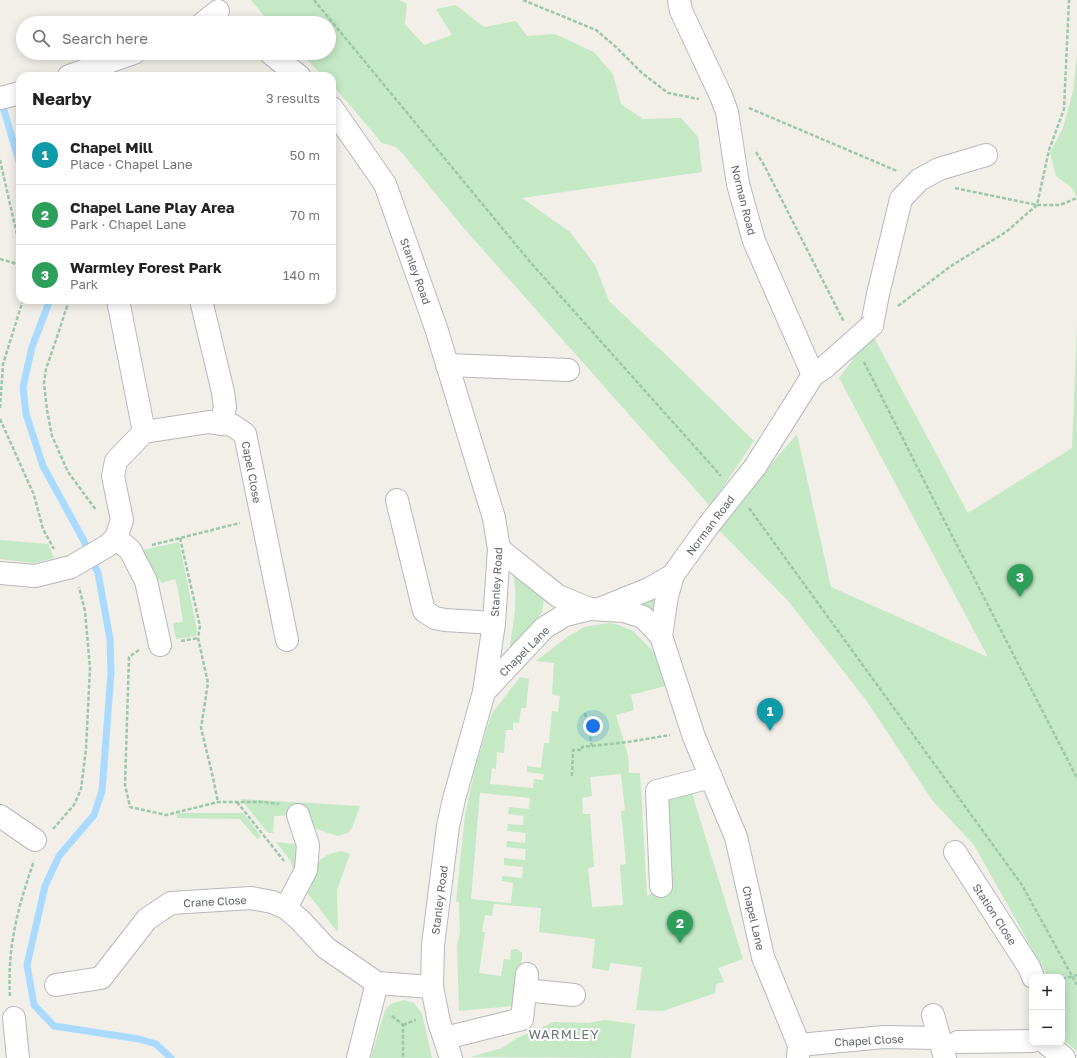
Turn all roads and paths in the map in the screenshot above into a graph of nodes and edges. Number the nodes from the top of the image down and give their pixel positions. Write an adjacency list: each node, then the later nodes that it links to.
1 (314, 0): 5 (path)
2 (524, 0): 12 (path)
3 (679, 0): 12 (street, Norman Road)
4 (1069, 0): 20 (path)
5 (327, 16)
6 (336, 27): 39 (path)
7 (114, 60): 9 (street)
8 (279, 60): 10 (street)
9 (80, 72)
10 (294, 72)
11 (16, 93): 13 (street)
12 (721, 96): 18 (path); 33 (street, Norman Road)
13 (0, 98)
14 (336, 114): 31 (street, Stanley Road)
15 (986, 155): 18 (street)
16 (0, 160): 21 (path)
17 (764, 165): 29 (path)
18 (918, 180): 20 (path); 28 (street)
19 (1077, 198): 20 (path)
20 (1037, 205): 28 (path)
21 (16, 230)
22 (0, 259): 23 (path)
23 (16, 265)
24 (22, 304): 34 (path)
25 (68, 304): 44 (path)
26 (119, 304): 38 (street)
27 (202, 304): 37 (street)
28 (872, 325): 33 (street, bridge)
29 (846, 326)
30 (861, 356): 61 (path)
31 (447, 365): 32 (street); 45 (street, Stanley Road)
32 (568, 370)
33 (820, 371): 48 (street, Norman Road, bridge)
34 (0, 400): 35 (path)
35 (0, 408)
36 (0, 419): 46 (path)
37 (221, 424): 38 (street, Capel Close); 42 (street, Capel Close)
38 (144, 432): 44 (street)
39 (725, 480)
40 (397, 500): 50 (street)
41 (746, 504): 73 (path)
42 (262, 518): 43 (path); 53 (street, Capel Close)
43 (180, 538): 44 (path); 52 (path)
44 (118, 545): 46 (street); 54 (street)
45 (499, 549): 49 (street, Chapel Lane); 50 (street, Stanley Road)
46 (66, 568): 47 (street); 66 (path)
47 (0, 573)
48 (673, 575): 49 (street, Norman Road); 51 (street, Norman Road)
49 (594, 609): 51 (street, Chapel Lane); 55 (street, Chapel Lane)
50 (494, 623): 55 (street, Stanley Road)
51 (661, 636): 57 (street, Chapel Lane)
52 (198, 638): 54 (path); 62 (path)
53 (287, 640)
54 (160, 645): 62 (path)
55 (484, 692): 77 (street, Stanley Road)
56 (586, 713): 58 (path)
57 (693, 732): 58 (path); 60 (street, Chapel Lane)
58 (592, 747): 59 (path)
59 (572, 776)
60 (711, 778): 69 (street); 86 (street, Chapel Lane)
61 (1077, 778)
62 (218, 802): 63 (path)
63 (236, 802): 64 (path); 68 (path)
64 (298, 815): 70 (street)
65 (2, 823): 66 (street)
66 (40, 844): 81 (path)
67 (956, 852): 71 (street, Station Close)
68 (284, 861)
69 (661, 886)
70 (286, 908): 75 (street, Crane Close); 78 (street, Crane Close)
71 (1032, 974)
72 (1077, 974): 73 (path)
73 (1072, 976): 74 (path); 76 (path)
74 (1065, 978)
75 (56, 985)
76 (1077, 985)
77 (432, 987): 78 (street); 82 (street, Stanley Road)
78 (375, 990): 88 (street); 89 (path)
79 (574, 995): 82 (street)
80 (932, 1015): 84 (street)
81 (14, 1018): 87 (street)
82 (445, 1038): 90 (street, Stanley Road)
83 (1029, 1041): 84 (street)
84 (947, 1046): 86 (street, Chapel Close)
85 (1050, 1046): 91 (street)
86 (798, 1051)
87 (18, 1058)
88 (358, 1058)
89 (403, 1058)
90 (452, 1058)
91 (1064, 1058)

